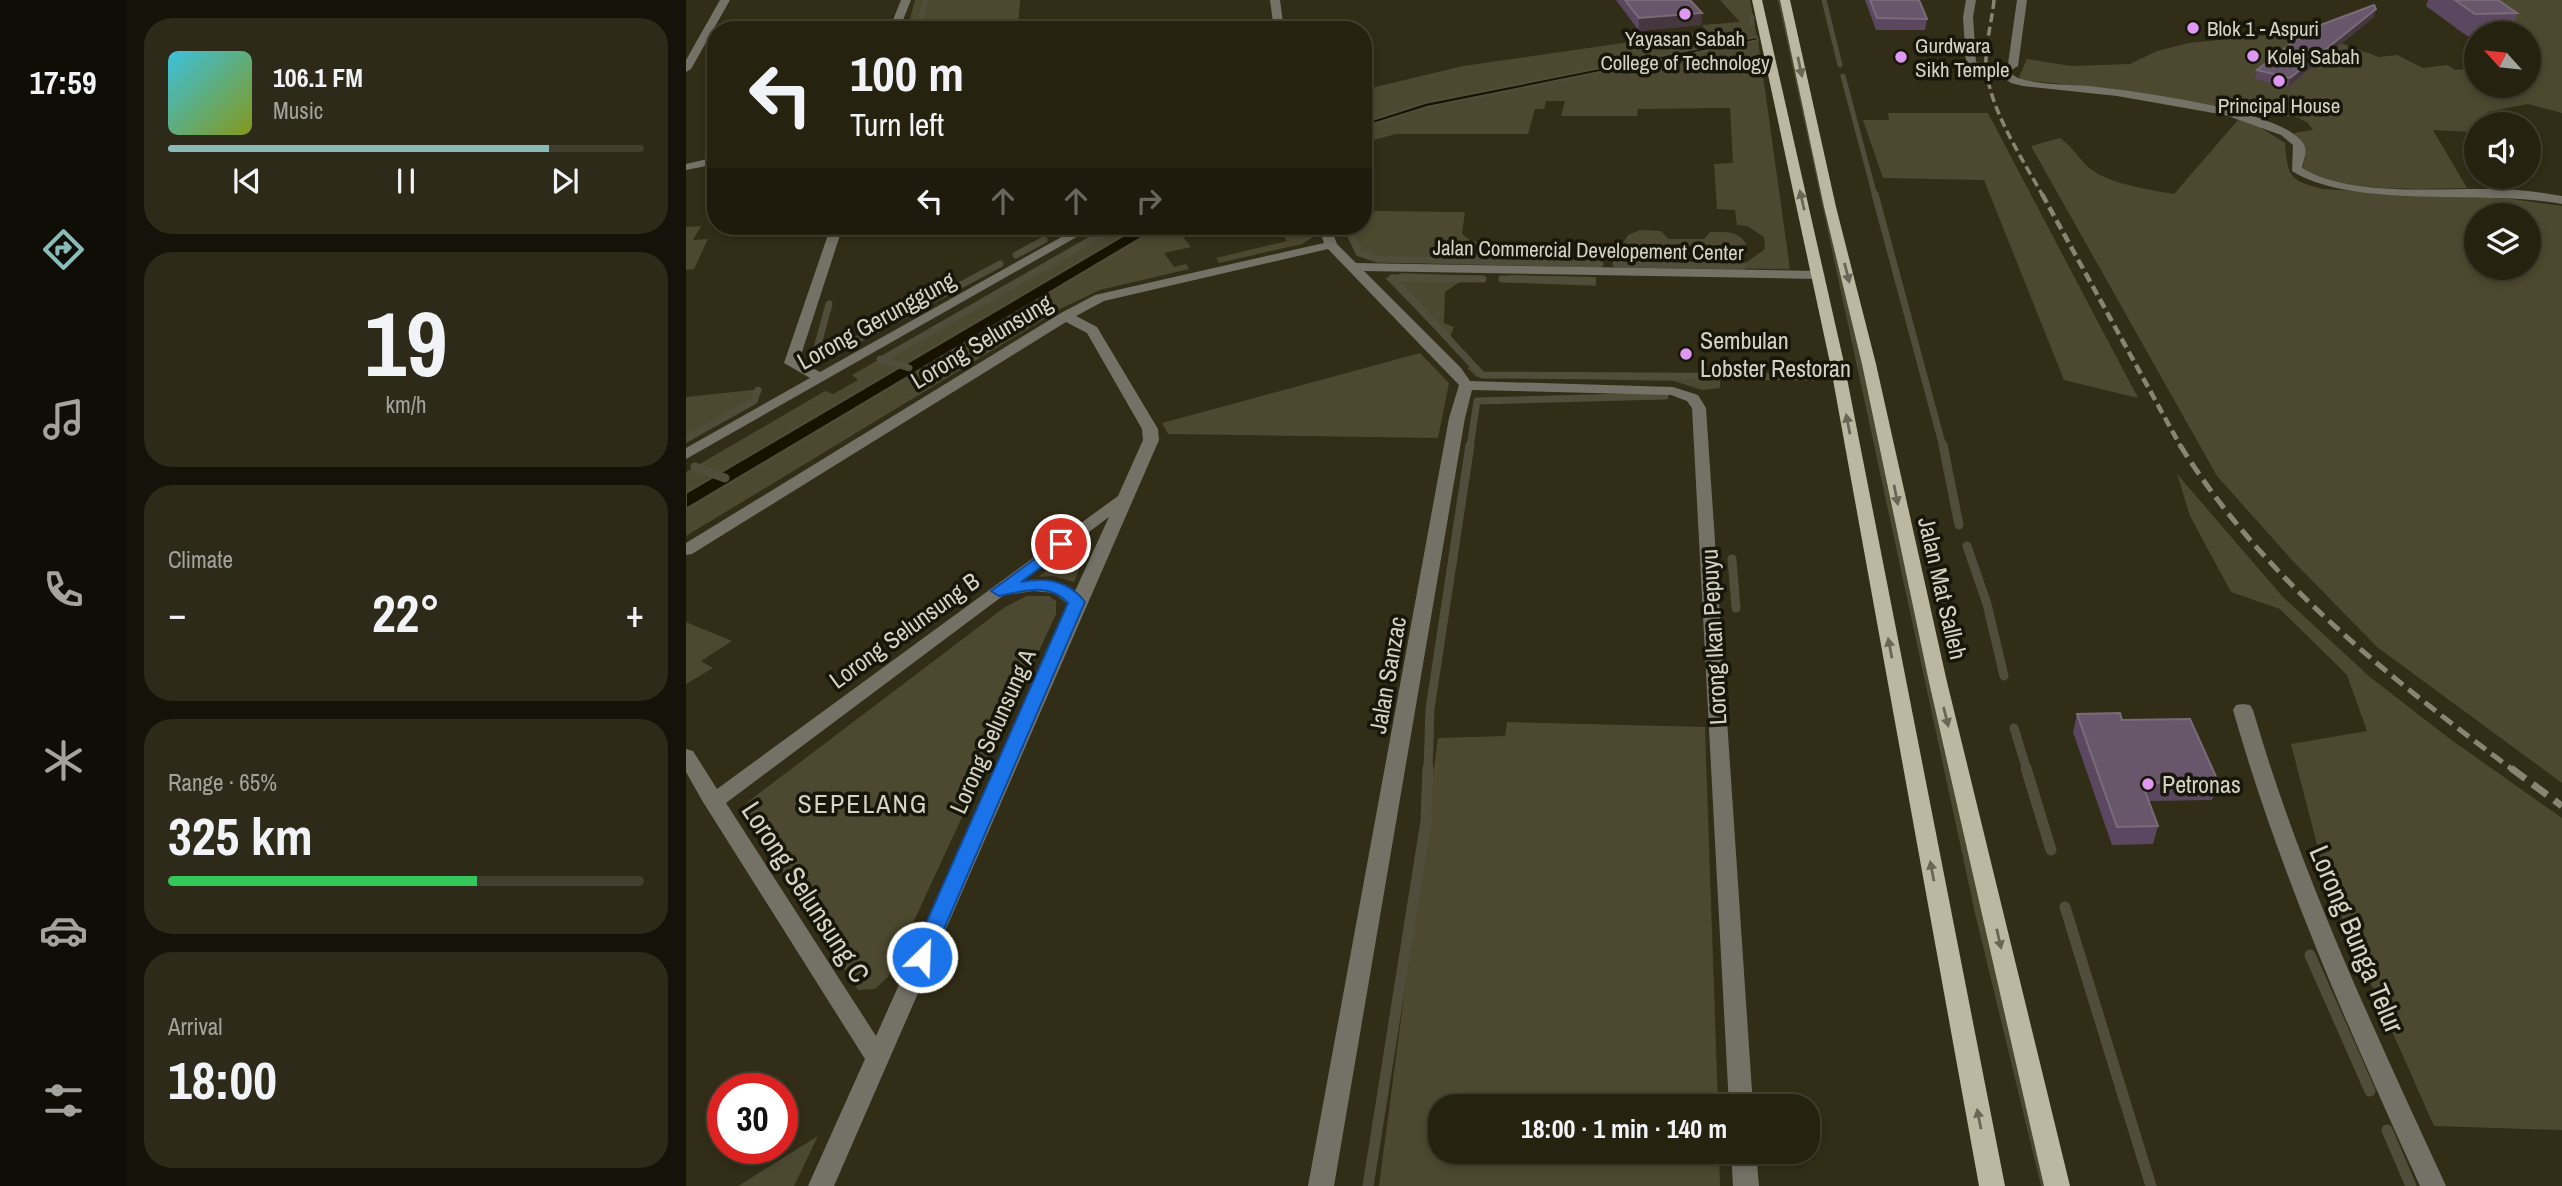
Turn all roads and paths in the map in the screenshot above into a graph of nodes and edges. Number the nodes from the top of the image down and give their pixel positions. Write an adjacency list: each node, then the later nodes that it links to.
1 (725, 0): 8 (street)
2 (906, 0): 9 (street)
3 (1275, 0): 10 (street)
4 (1757, 0): 24 (main road, one-way to 4)
5 (1785, 0): 43 (main road, Jalan Mat Salleh, one-way to 43)
6 (1970, 0): 13 (street)
7 (2022, 0): 13 (street)
8 (713, 21)
9 (898, 21)
10 (1278, 21)
11 (707, 32): 12 (street)
12 (686, 69)
13 (2001, 71): 14 (street)
14 (2265, 122): 15 (street); 18 (street)
15 (2291, 123)
16 (707, 162): 17 (street)
17 (686, 167)
18 (2562, 200)
19 (833, 235): 26 (street)
20 (1074, 235): 26 (street, Lorong Gerunggung)
21 (1327, 235): 22 (street)
22 (1331, 245): 23 (street); 25 (street, Lorong Selunsung)
23 (1356, 267): 24 (street, Jalan Commercial Developement Center); 27 (street)
24 (1818, 275): 42 (main road, one-way to 24)
25 (1066, 316): 29 (street, Lorong Selunsung A); 30 (street, Lorong Selunsung)
26 (820, 378): 28 (street, Lorong Gerunggung)
27 (1466, 386): 37 (street, Lorong Ikan Pepuyu); 40 (street, Jalan Sanzac)
28 (686, 454)
29 (1124, 498): 31 (street, Lorong Selunsung B); 32 (street, Lorong Selunsung A)
30 (686, 550)
31 (999, 591): 32 (street); 35 (street, Lorong Selunsung B)
32 (1077, 602): 36 (street, Lorong Selunsung A)
33 (2243, 710): 44 (street, Lorong Bunga Telur)
34 (686, 756): 35 (street, Lorong Selunsung C)
35 (713, 802): 36 (street, Lorong Selunsung C)
36 (877, 1058): 39 (street, Lorong Selunsung A)
37 (1740, 1094)
38 (1745, 1164): 41 (street)
39 (821, 1186)
40 (1321, 1186)
41 (1746, 1186)
42 (1992, 1186)
43 (2057, 1186)
44 (2433, 1186)

